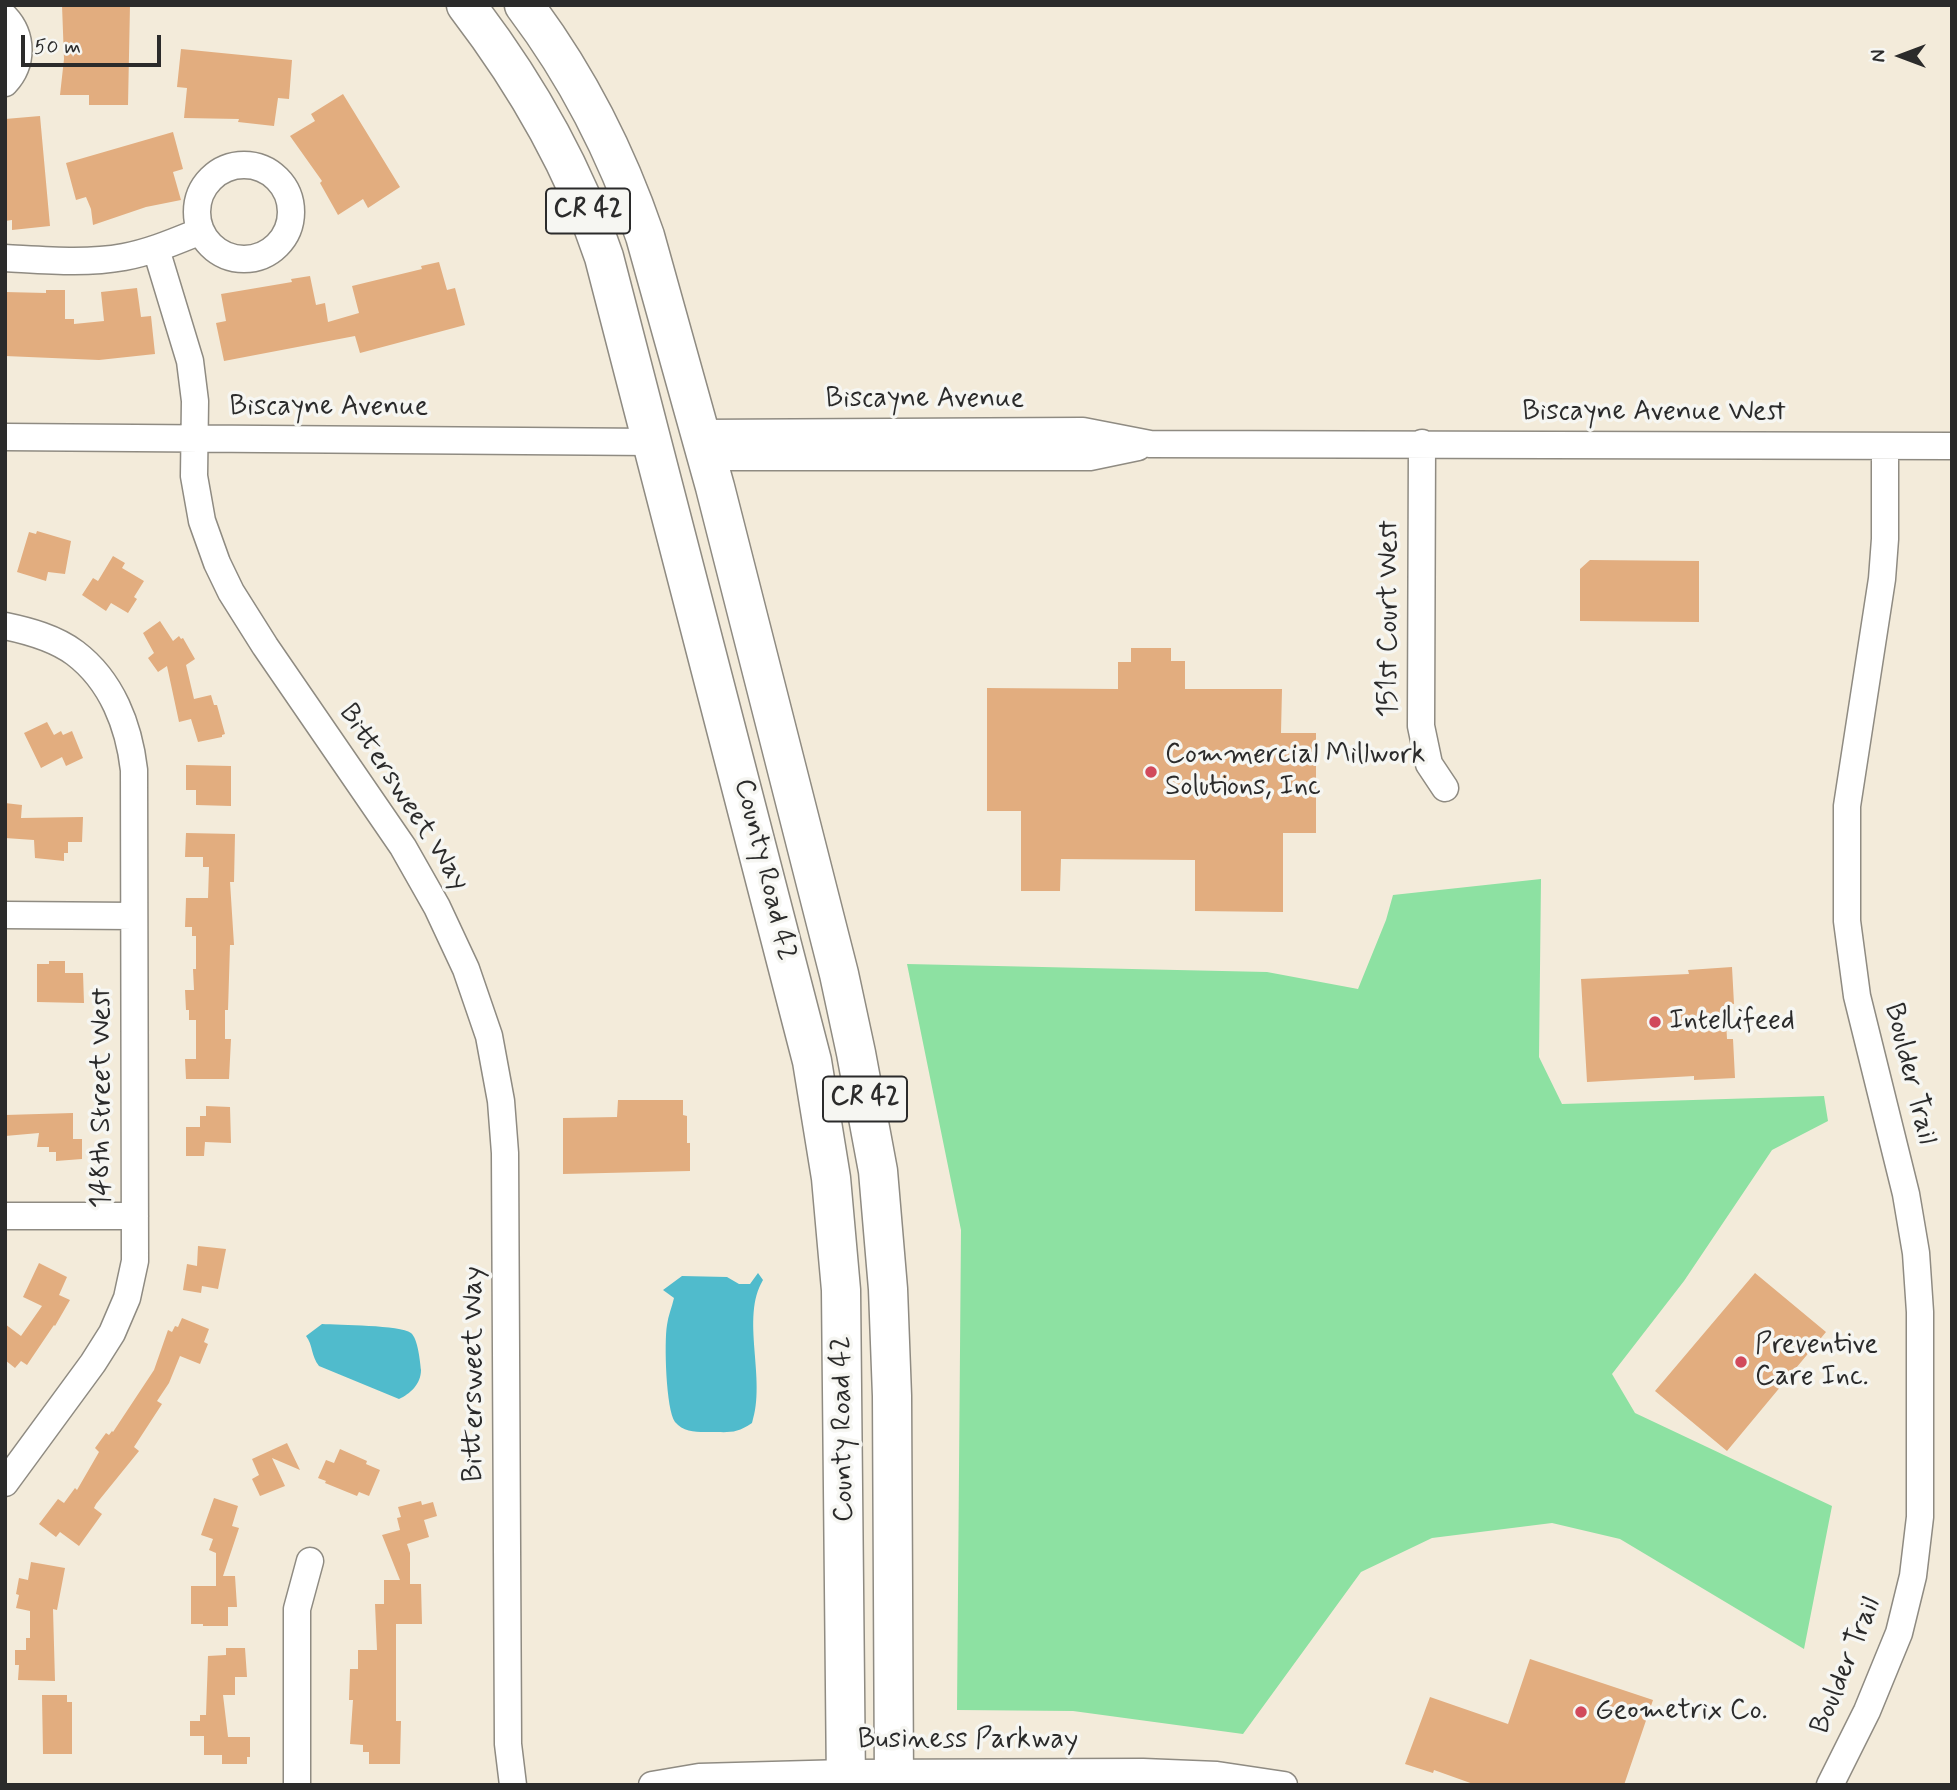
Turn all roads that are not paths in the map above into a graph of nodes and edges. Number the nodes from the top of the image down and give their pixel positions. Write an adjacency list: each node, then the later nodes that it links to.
1 (466, 5): 10 (highway, County Road 42 / CR 42)
2 (524, 5): 12 (highway, County Road 42 / CR 42)
3 (5, 17): 4 (street)
4 (5, 83)
5 (201, 231): 6 (street)
6 (156, 250): 7 (street); 9 (street, Bittersweet Way)
7 (5, 258)
8 (5, 437): 9 (street, Biscayne Avenue)
9 (195, 439): 10 (street, Biscayne Avenue); 26 (street, Bittersweet Way)
10 (653, 442): 23 (highway, County Road 42 / CR 42)
11 (1422, 443): 12 (street, Biscayne Avenue); 13 (street, Biscayne Avenue West); 16 (street, 151st Court West)
12 (702, 445): 24 (highway, County Road 42 / CR 42)
13 (1885, 446): 14 (street); 29 (street, Boulder Trail)
14 (1952, 446)
15 (5, 626): 18 (street, 148th Street West)
16 (1445, 788)
17 (5, 915): 18 (street)
18 (134, 916): 20 (street, 148th Street West)
19 (5, 1216): 20 (street)
20 (135, 1216): 21 (street, 148th Street West)
21 (5, 1483)
22 (310, 1561): 25 (street)
23 (846, 1779): 24 (street, Business Parkway); 27 (street, Business Parkway)
24 (894, 1779): 28 (street, Business Parkway)
25 (297, 1785)
26 (513, 1785)
27 (652, 1785)
28 (1284, 1785)
29 (1830, 1785)

